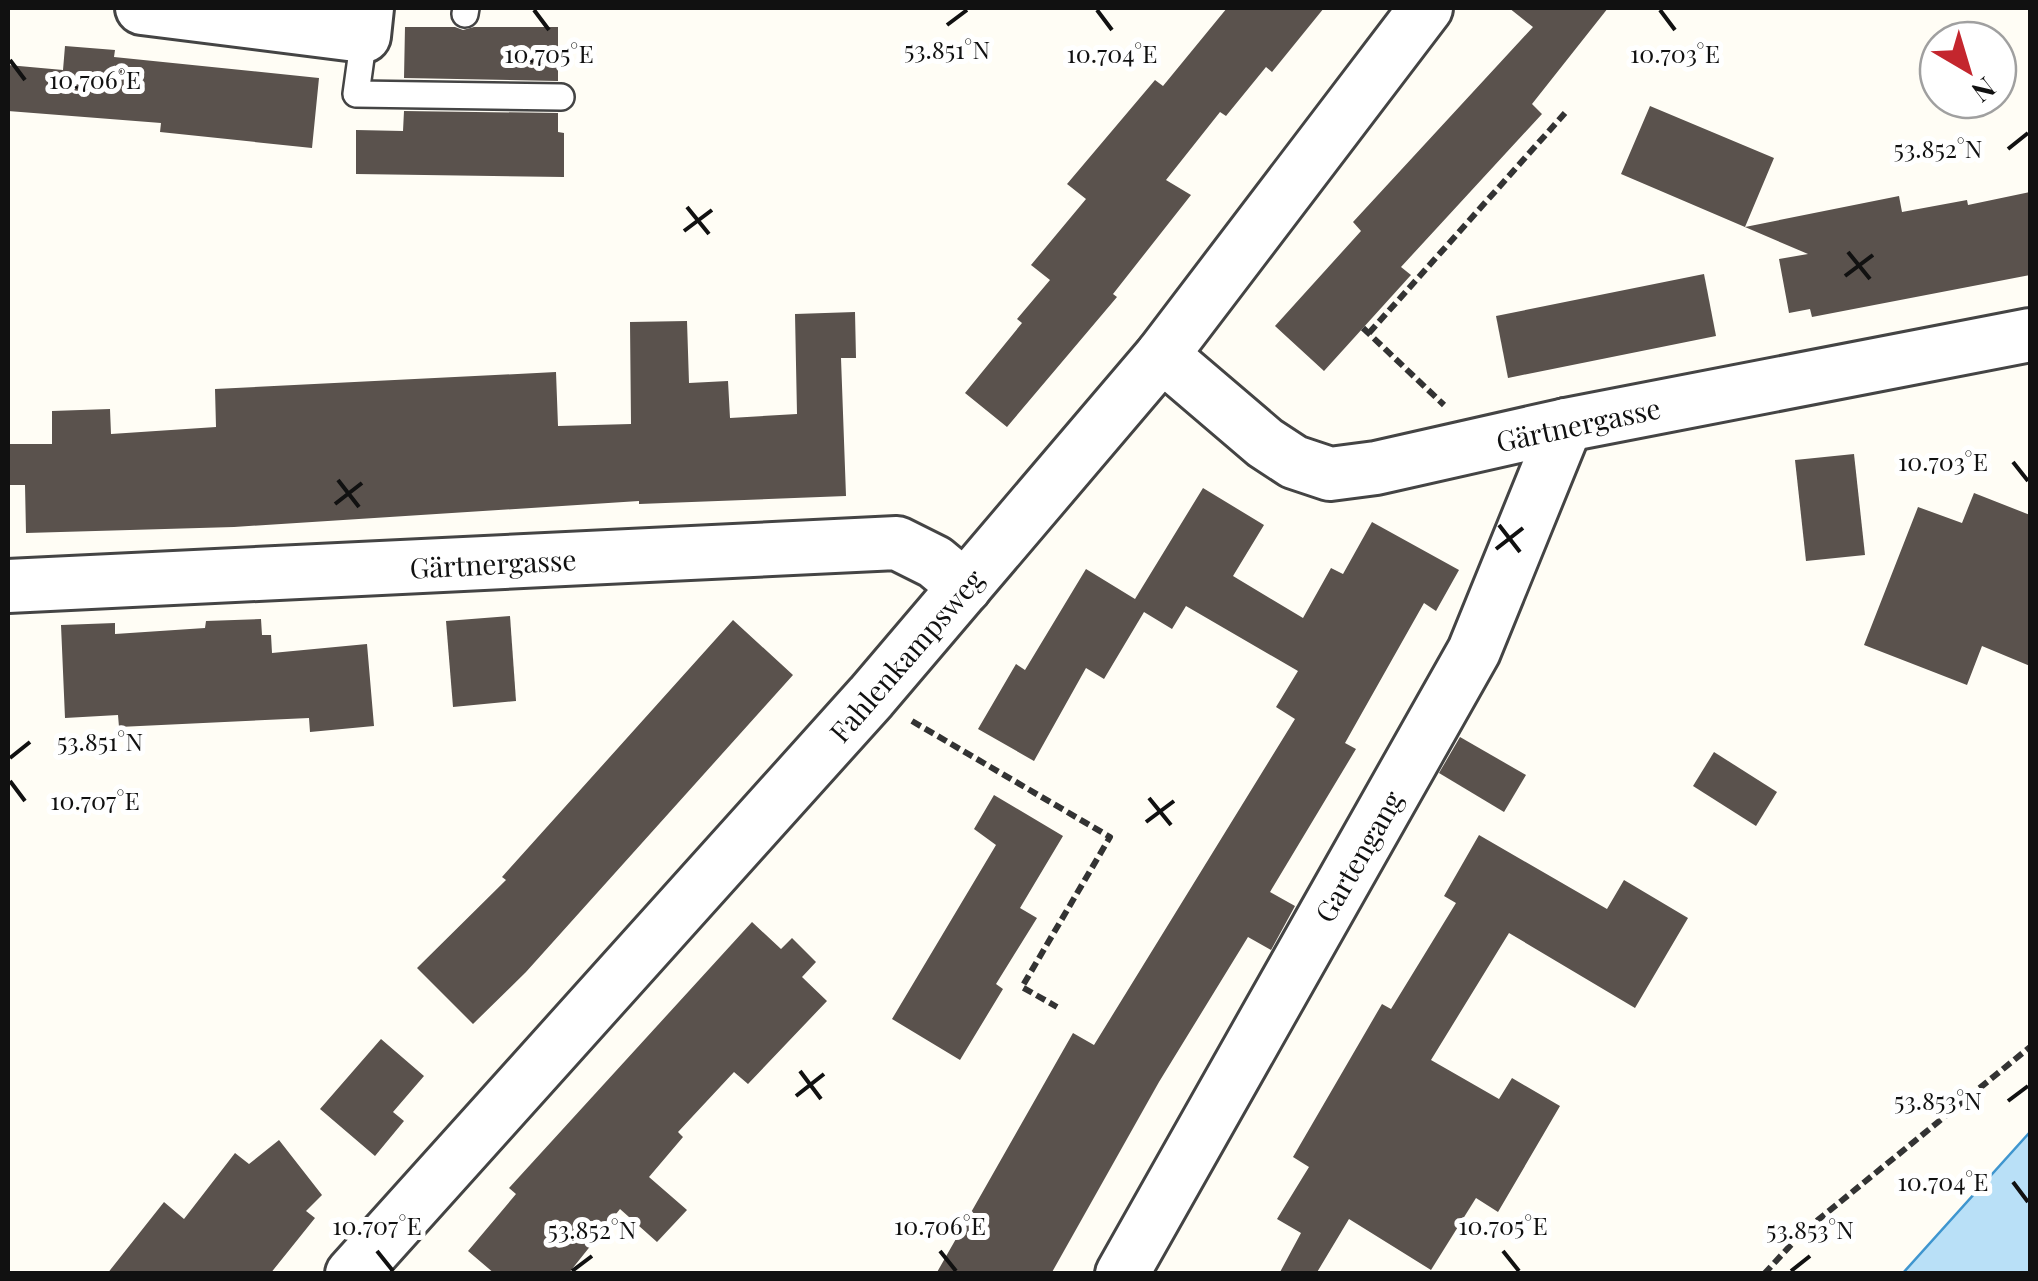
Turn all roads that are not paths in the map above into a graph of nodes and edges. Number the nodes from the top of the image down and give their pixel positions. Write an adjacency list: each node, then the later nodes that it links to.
1 (142, 8): 3 (street)
2 (1426, 8): 6 (street, Fahlenkampsweg)
3 (365, 22): 4 (lane)
4 (560, 97)
5 (2030, 335): 7 (street, Gärtnergasse)
6 (1162, 355): 7 (street, Gärtnergasse); 9 (street, Fahlenkampsweg)
7 (1566, 426): 11 (street, Gartengang)
8 (8, 586): 9 (street, Gärtnergasse)
9 (965, 587): 10 (street, Fahlenkampsweg)
10 (352, 1274)
11 (1122, 1274)

